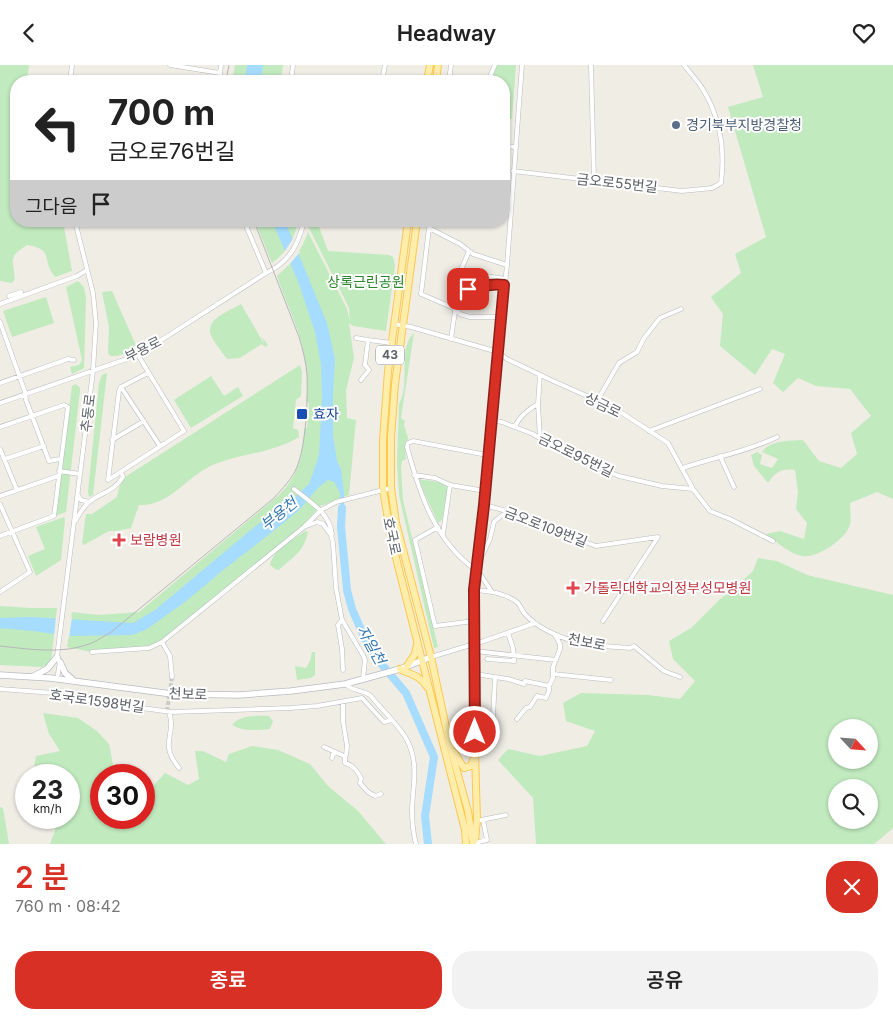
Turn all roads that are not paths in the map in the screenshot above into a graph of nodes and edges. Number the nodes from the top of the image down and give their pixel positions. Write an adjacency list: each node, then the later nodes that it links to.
1 (170, 65): 6 (street)
2 (221, 65): 6 (street)
3 (522, 65): 8 (street)
4 (591, 65): 10 (street)
5 (684, 65): 10 (street, 금오로55번길)
6 (220, 73)
7 (510, 147): 8 (street)
8 (515, 147): 9 (street)
9 (513, 171): 10 (street, 금오로55번길); 11 (street)
10 (594, 181)
11 (510, 218)
12 (76, 227): 21 (street, 추동로)
13 (247, 227): 22 (street)
14 (302, 227): 22 (street, 부용로)
15 (407, 227): 34 (main road, 호국로 / 43)
16 (416, 227): 35 (main road, 호국로 / 43)
17 (509, 227): 20 (street)
18 (429, 228): 19 (street); 30 (street)
19 (469, 251): 20 (street); 23 (street)
20 (507, 265): 24 (street)
21 (87, 270): 29 (street); 44 (street, 추동로)
22 (266, 273): 42 (street, 부용로)
23 (460, 275): 24 (street); 26 (street)
24 (505, 279): 25 (street)
25 (504, 285): 26 (street); 32 (street)
26 (459, 288): 30 (street)
27 (21, 292): 28 (street)
28 (9, 295)
29 (0, 304)
30 (456, 309): 32 (street); 38 (street)
31 (681, 309): 53 (street)
32 (502, 317): 41 (street)
33 (0, 322): 36 (street)
34 (394, 324): 35 (street, 상금로); 40 (main road, 호국로 / 43)
35 (403, 325): 38 (street, 상금로); 80 (main road, 호국로 / 43)
36 (1, 328): 46 (street)
37 (356, 338): 39 (street)
38 (451, 339): 41 (street, 상금로)
39 (368, 340): 40 (street); 48 (street)
40 (392, 343): 83 (main road, 호국로 / 43)
41 (498, 352): 47 (street, 상금로); 57 (street)
42 (138, 355): 44 (street, 부용로); 45 (street)
43 (74, 360): 46 (street)
44 (93, 371): 52 (street, 부용로); 75 (street, 추동로)
45 (148, 373): 50 (street); 66 (street)
46 (19, 375): 49 (street); 52 (street)
47 (540, 375): 53 (street, 상금로); 55 (street)
48 (361, 380)
49 (0, 383)
50 (121, 387): 58 (street); 64 (street)
51 (760, 389): 61 (street)
52 (26, 395): 54 (street, 부용로); 56 (street)
53 (597, 401): 61 (street, 상금로)
54 (0, 403)
55 (538, 404): 59 (street); 63 (street)
56 (33, 416): 60 (street); 65 (street); 71 (street)
57 (491, 419): 59 (street, 금오로95번길); 68 (street)
58 (144, 421): 64 (street); 66 (street)
59 (512, 426): 63 (street, 금오로95번길)
60 (0, 427)
61 (649, 431): 72 (street, 상금로)
62 (777, 437): 69 (street)
63 (540, 438): 81 (street, 금오로95번길)
64 (112, 440): 73 (street)
65 (44, 446): 70 (street); 71 (street)
66 (160, 446): 73 (street)
67 (0, 449): 70 (street)
68 (488, 455): 76 (street); 84 (street)
69 (720, 456): 72 (street); 78 (street)
70 (5, 459): 82 (street)
71 (60, 459): 74 (street)
72 (683, 468): 81 (street, 상금로)
73 (121, 471): 87 (street)
74 (58, 474): 75 (street); 82 (street); 97 (street)
75 (80, 474): 85 (street, 추동로)
76 (414, 475): 77 (street); 96 (street)
77 (450, 485): 84 (street); 98 (street)
78 (734, 487)
79 (294, 489): 90 (street)
80 (391, 489): 83 (street); 94 (main road, 호국로 / 43)
81 (693, 489): 100 (street, 상금로)
82 (17, 490): 86 (street)
83 (383, 490): 90 (street); 91 (main road, 호국로 / 43)
84 (485, 491): 89 (street)
85 (78, 495): 87 (street); 93 (street, 추동로)
86 (0, 496)
87 (89, 502): 93 (street)
88 (0, 504): 97 (street)
89 (484, 505): 92 (street, 금오로109번길); 103 (street)
90 (321, 510): 95 (street); 101 (street)
91 (386, 510): 94 (main road); 114 (main road, 호국로 / 43)
92 (507, 511): 102 (street); 110 (street, 금오로109번길)
93 (74, 521): 121 (street, 추동로)
94 (396, 523): 120 (main road, 호국로 / 43)
95 (304, 527): 101 (street); 115 (street)
96 (438, 527): 98 (street); 109 (street)
97 (11, 531): 99 (street); 106 (street)
98 (443, 535): 104 (street)
99 (0, 536)
100 (774, 541)
101 (333, 543): 108 (street)
102 (484, 554)
103 (477, 563): 104 (street); 107 (street)
104 (476, 570): 105 (street)
105 (474, 590): 107 (street, 천보로); 109 (street)
106 (0, 592)
107 (492, 592): 111 (street, 천보로)
108 (342, 619): 127 (street); 136 (street)
109 (474, 621): 116 (street)
110 (602, 621)
111 (535, 623): 112 (street); 113 (street, 천보로)
112 (508, 633): 116 (street); 119 (street)
113 (554, 634): 124 (street); 133 (street, 천보로)
114 (416, 636): 123 (main road, 호국로 / 43); 125 (main road)
115 (162, 642): 118 (street); 132 (street)
116 (474, 643): 117 (street); 120 (street)
117 (475, 651): 119 (street); 128 (street)
118 (92, 652)
119 (514, 655): 122 (street); 124 (street)
120 (431, 657): 123 (main road); 148 (main road, 호국로 / 43)
121 (59, 659): 131 (main road); 135 (street); 138 (main road)
122 (487, 659)
123 (423, 660): 125 (main road); 142 (main road, 호국로 / 43)
124 (556, 660): 129 (street)
125 (408, 666): 126 (main road)
126 (400, 669): 136 (main road, 천보로); 142 (main road)
127 (343, 670)
128 (475, 674): 134 (street); 150 (street)
129 (553, 674): 137 (street); 140 (street)
130 (0, 675): 131 (main road, 천보로)
131 (32, 677): 135 (main road, 천보로)
132 (172, 677)
133 (680, 677)
134 (495, 678): 140 (street); 147 (street)
135 (57, 679): 138 (main road, 천보로)
136 (363, 679): 139 (main road, 천보로)
137 (611, 680)
138 (75, 681): 139 (main road, 천보로)
139 (344, 684): 146 (street)
140 (549, 686): 145 (street)
141 (0, 689): 144 (street, 호국로1598번길)
142 (430, 694): 159 (main road, 호국로 / 43)
143 (343, 702): 144 (street, 호국로1598번길); 146 (street, 호국로1598번길); 152 (street)
144 (169, 711): 154 (street)
145 (517, 719)
146 (392, 720): 158 (street)
147 (492, 737)
148 (450, 746): 150 (main road); 160 (main road, 호국로 / 43)
149 (324, 747): 151 (street)
150 (475, 752): 157 (main road)
151 (337, 753): 152 (street); 153 (street)
152 (345, 756): 155 (street)
153 (332, 758)
154 (179, 768)
155 (381, 795)
156 (506, 815): 157 (street)
157 (480, 820): 160 (main road); 160 (street)
158 (416, 844)
159 (466, 844)
160 (474, 844)

